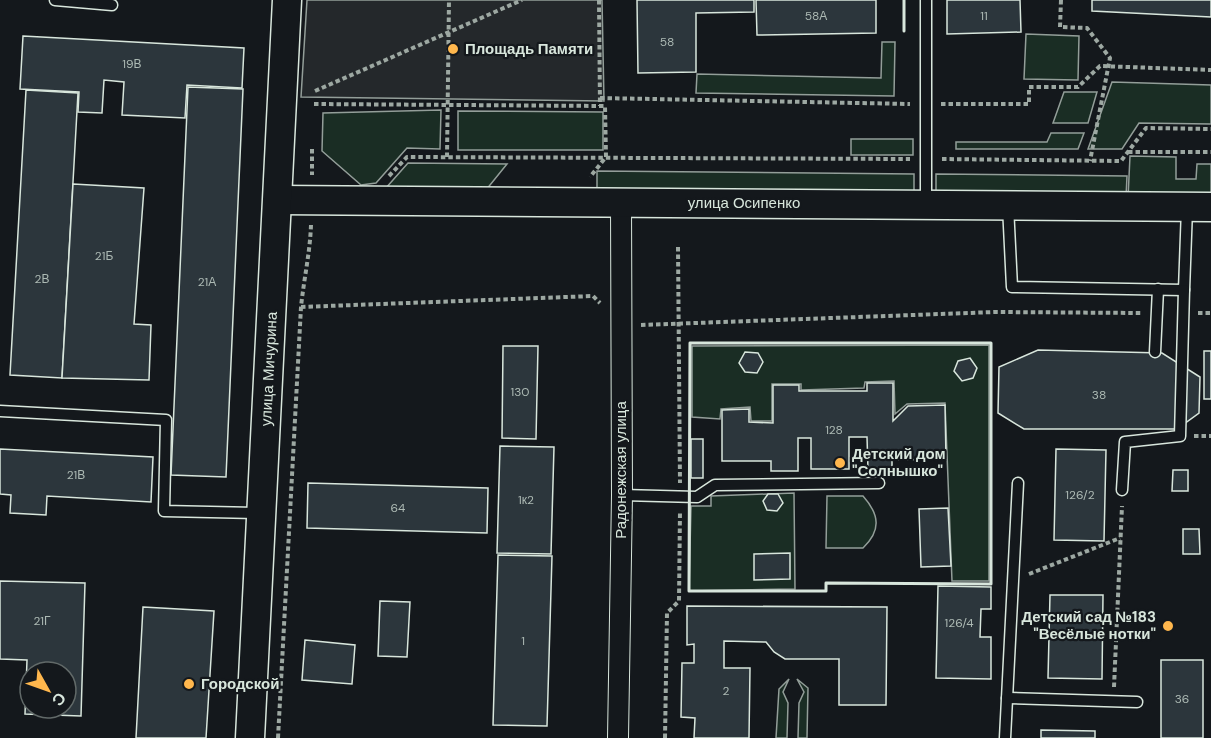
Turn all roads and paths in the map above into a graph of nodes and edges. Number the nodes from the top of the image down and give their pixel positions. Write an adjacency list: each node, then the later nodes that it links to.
1 (55, 0): 8 (lane)
2 (287, 0): 23 (main road, улица Мичурина)
3 (449, 0): 9 (path)
4 (522, 0): 9 (path)
5 (599, 0): 13 (path)
6 (926, 0): 19 (lane)
7 (1061, 0): 20 (path)
8 (112, 5)
9 (449, 32): 10 (path); 12 (path)
10 (315, 91)
11 (314, 104): 12 (path)
12 (448, 105): 13 (path); 17 (path)
13 (600, 106): 18 (path)
14 (1211, 129): 15 (path)
15 (1128, 152): 16 (path); 20 (path)
16 (1211, 153)
17 (447, 157): 18 (path); 21 (path)
18 (606, 157): 19 (path); 22 (path)
19 (925, 159): 20 (path); 25 (lane)
20 (1090, 161)
21 (387, 178)
22 (588, 180)
23 (278, 200): 24 (main road, улица Осипенко); 42 (main road, улица Мичурина)
24 (621, 202): 25 (main road, улица Осипенко); 35 (street, Радонежская улица)
25 (926, 205): 26 (main road, улица Осипенко)
26 (1008, 206): 27 (main road, улица Осипенко); 29 (lane)
27 (1199, 207): 30 (lane)
28 (309, 260): 31 (path)
29 (1158, 289): 30 (lane); 32 (lane)
30 (1184, 290): 33 (lane)
31 (302, 307): 35 (path); 49 (path)
32 (1157, 313): 35 (path); 36 (lane)
33 (1184, 313): 34 (path); 40 (lane)
34 (1211, 313)
35 (621, 325): 41 (street, Радонежская улица)
36 (1155, 352)
37 (0, 411): 42 (lane)
38 (879, 483): 41 (lane)
39 (1018, 483): 44 (lane)
40 (1122, 490): 43 (path)
41 (622, 495): 50 (street, Радонежская улица)
42 (261, 513): 48 (main road, улица Мичурина)
43 (1120, 538): 44 (path); 46 (path)
44 (1013, 580): 45 (lane)
45 (1007, 698): 46 (lane); 51 (lane)
46 (1113, 701): 47 (lane)
47 (1137, 702)
48 (250, 738)
49 (278, 738)
50 (618, 738)
51 (1005, 738)

